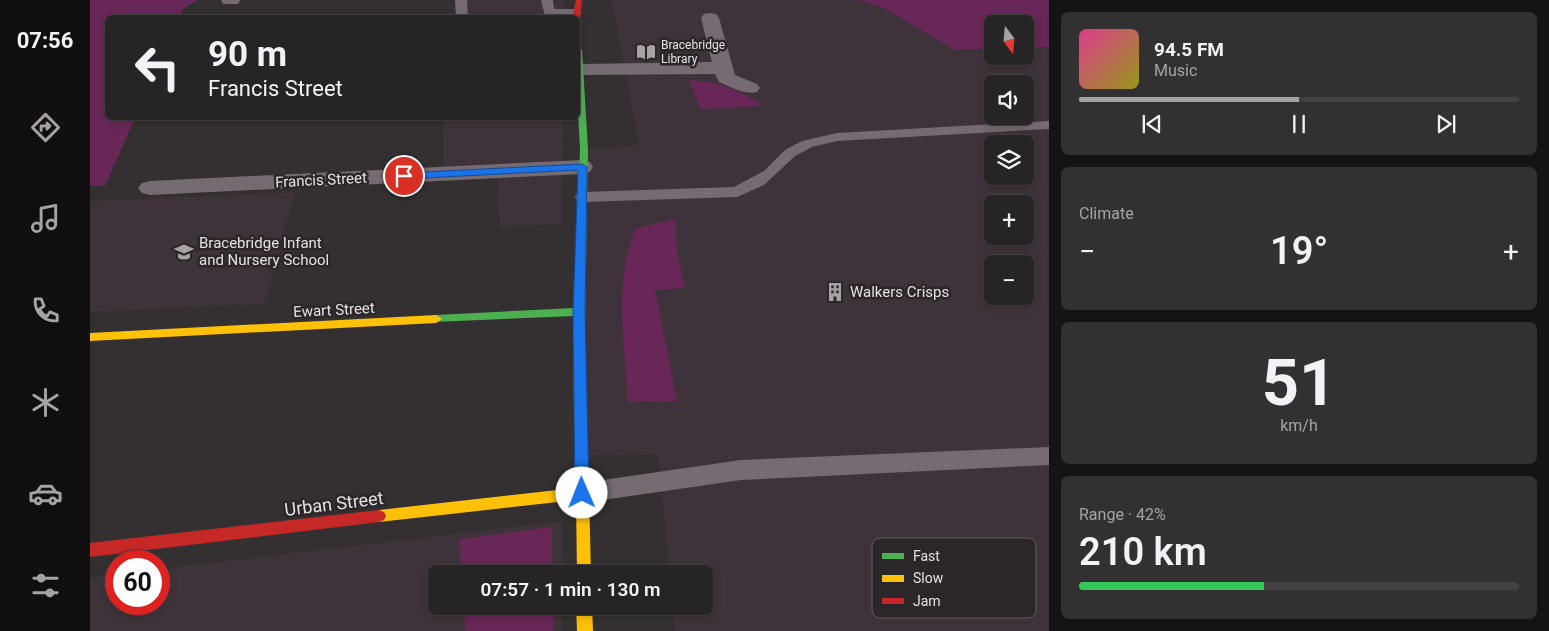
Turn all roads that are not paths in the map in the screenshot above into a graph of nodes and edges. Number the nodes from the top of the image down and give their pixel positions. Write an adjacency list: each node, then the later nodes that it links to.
1 (461, 0): 4 (lane)
2 (547, 0): 5 (lane)
3 (579, 0): 5 (street)
4 (462, 15)
5 (576, 15)
6 (710, 18): 8 (street)
7 (580, 60): 8 (street)
8 (723, 68): 10 (street)
9 (580, 78): 12 (street)
10 (750, 88)
11 (1049, 125): 14 (lane)
12 (582, 167): 13 (street, Francis Street); 14 (street)
13 (150, 188)
14 (583, 197): 15 (street)
15 (579, 312): 16 (street, Ewart Street); 18 (street)
16 (90, 337)
17 (1049, 456): 18 (lane)
18 (582, 493): 19 (street, Urban Street); 20 (street)
19 (90, 550)
20 (584, 565)
21 (584, 615): 22 (street)
22 (585, 631)

